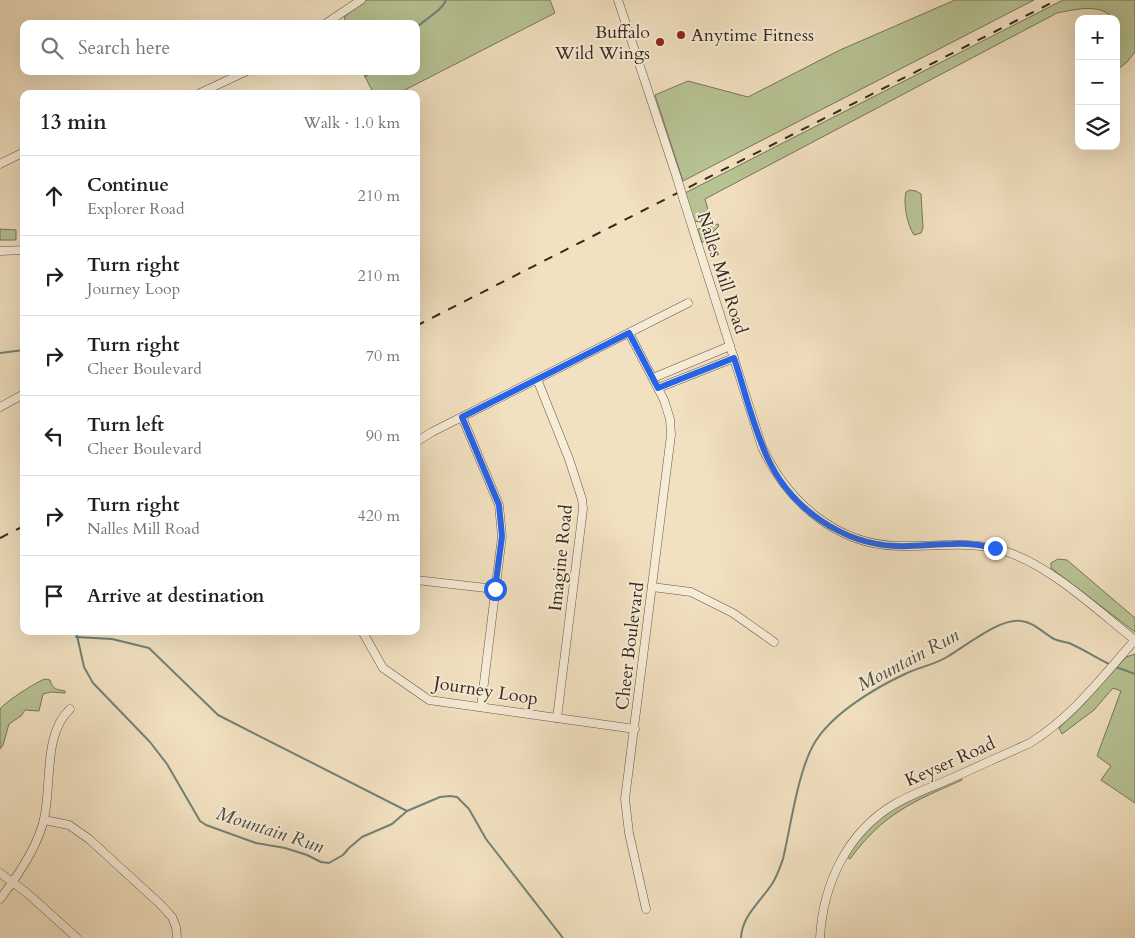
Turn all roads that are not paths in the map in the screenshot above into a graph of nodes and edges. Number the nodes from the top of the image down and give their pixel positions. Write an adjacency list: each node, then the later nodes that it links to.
1 (361, 0): 3 (street)
2 (618, 0): 12 (street, Nalles Mill Road, bridge)
3 (331, 20)
4 (238, 75): 5 (street)
5 (207, 90)
6 (20, 154): 7 (street)
7 (0, 164)
8 (20, 250): 9 (street)
9 (0, 251)
10 (688, 303): 11 (street)
11 (629, 333): 14 (street, Cheer Boulevard); 15 (street)
12 (730, 346): 13 (street, Nalles Mill Road); 14 (street)
13 (734, 358): 16 (street); 25 (street, Nalles Mill Road)
14 (653, 378): 16 (street, Cheer Boulevard)
15 (537, 379): 19 (street); 29 (street, Imagine Road)
16 (658, 388): 22 (street, Cheer Boulevard)
17 (20, 396): 18 (street)
18 (0, 408)
19 (462, 417): 20 (street); 23 (street)
20 (420, 440)
21 (420, 580): 23 (street)
22 (652, 587): 26 (street); 30 (street, Cheer Boulevard)
23 (495, 589): 27 (street)
24 (364, 635): 27 (street, Journey Loop)
25 (1135, 640): 38 (street, Keyser Road)
26 (774, 642)
27 (481, 707): 29 (street, Journey Loop)
28 (70, 709): 31 (street)
29 (557, 718): 30 (street, Journey Loop)
30 (635, 729): 35 (street, Cheer Boulevard)
31 (44, 820): 33 (street); 37 (street)
32 (0, 873): 33 (street)
33 (13, 882): 34 (street); 36 (street)
34 (0, 899)
35 (646, 909)
36 (76, 938)
37 (177, 938)
38 (820, 938)

